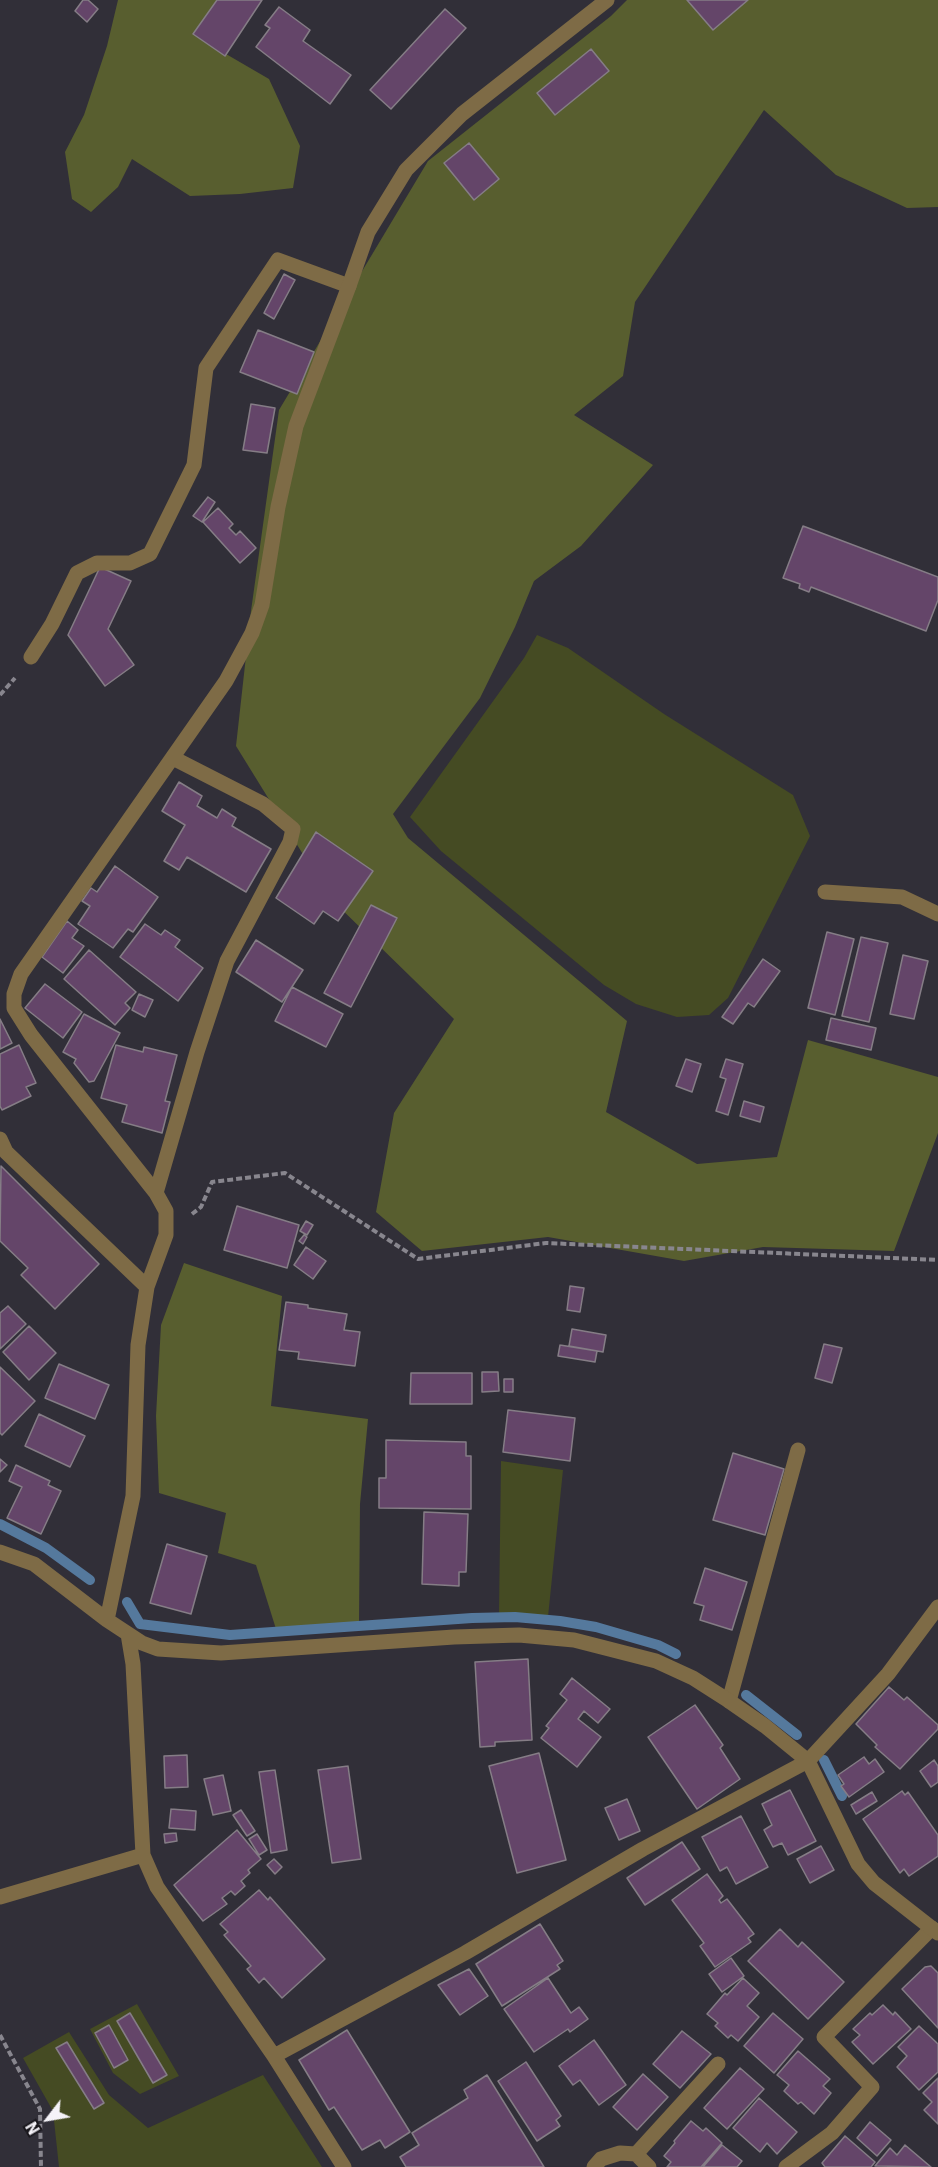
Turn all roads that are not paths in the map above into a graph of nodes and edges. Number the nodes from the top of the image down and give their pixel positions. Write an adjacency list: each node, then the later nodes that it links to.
1 (607, 0): 2 (street)
2 (350, 286): 3 (street); 4 (street)
3 (31, 657)
4 (173, 758): 7 (street); 9 (street)
5 (825, 892): 6 (street)
6 (938, 914)
7 (7, 991): 9 (street)
8 (0, 1139): 10 (street)
9 (156, 1193): 10 (street)
10 (147, 1287): 14 (street)
11 (798, 1450): 16 (street)
12 (0, 1552): 14 (street)
13 (938, 1606): 17 (street)
14 (107, 1620): 15 (street)
15 (128, 1634): 16 (street); 18 (street)
16 (729, 1701): 17 (street)
17 (808, 1761): 20 (street); 21 (street)
18 (143, 1855): 19 (street); 21 (street)
19 (0, 1898)
20 (935, 1931): 27 (street)
21 (274, 2056): 24 (street)
22 (718, 2064): 23 (street)
23 (636, 2154): 25 (street); 26 (street)
24 (344, 2167)
25 (594, 2167)
26 (649, 2167)
27 (786, 2167)

